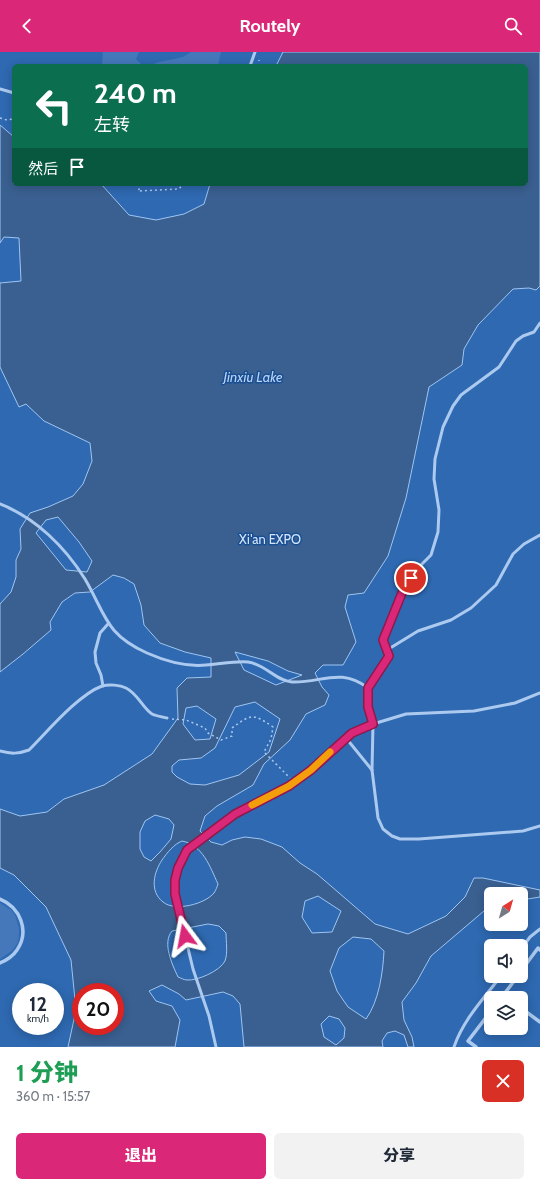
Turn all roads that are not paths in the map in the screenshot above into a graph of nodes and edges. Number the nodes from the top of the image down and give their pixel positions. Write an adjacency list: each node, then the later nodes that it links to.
1 (255, 52): 2 (lane)
2 (251, 64)
3 (0, 89): 4 (lane)
4 (12, 92)
5 (540, 323): 9 (lane)
6 (0, 504): 8 (lane)
7 (540, 535): 9 (lane)
8 (108, 624): 10 (lane); 11 (lane)
9 (387, 650): 11 (lane)
10 (103, 686): 13 (lane); 16 (lane)
11 (368, 688): 14 (lane)
12 (540, 693): 14 (lane)
13 (167, 718)
14 (373, 724): 15 (lane); 17 (lane)
15 (346, 738): 17 (lane); 31 (lane)
16 (0, 751)
17 (372, 770): 18 (lane)
18 (540, 826)
19 (0, 899): 24 (street)
20 (540, 929): 21 (lane)
21 (528, 940)
22 (540, 950): 23 (street)
23 (528, 962)
24 (0, 963)
25 (496, 983): 32 (lane)
26 (512, 983): 27 (street)
27 (506, 991)
28 (528, 1013): 30 (street)
29 (484, 1020): 33 (street)
30 (540, 1022)
31 (216, 1047)
32 (454, 1047)
33 (476, 1047)

